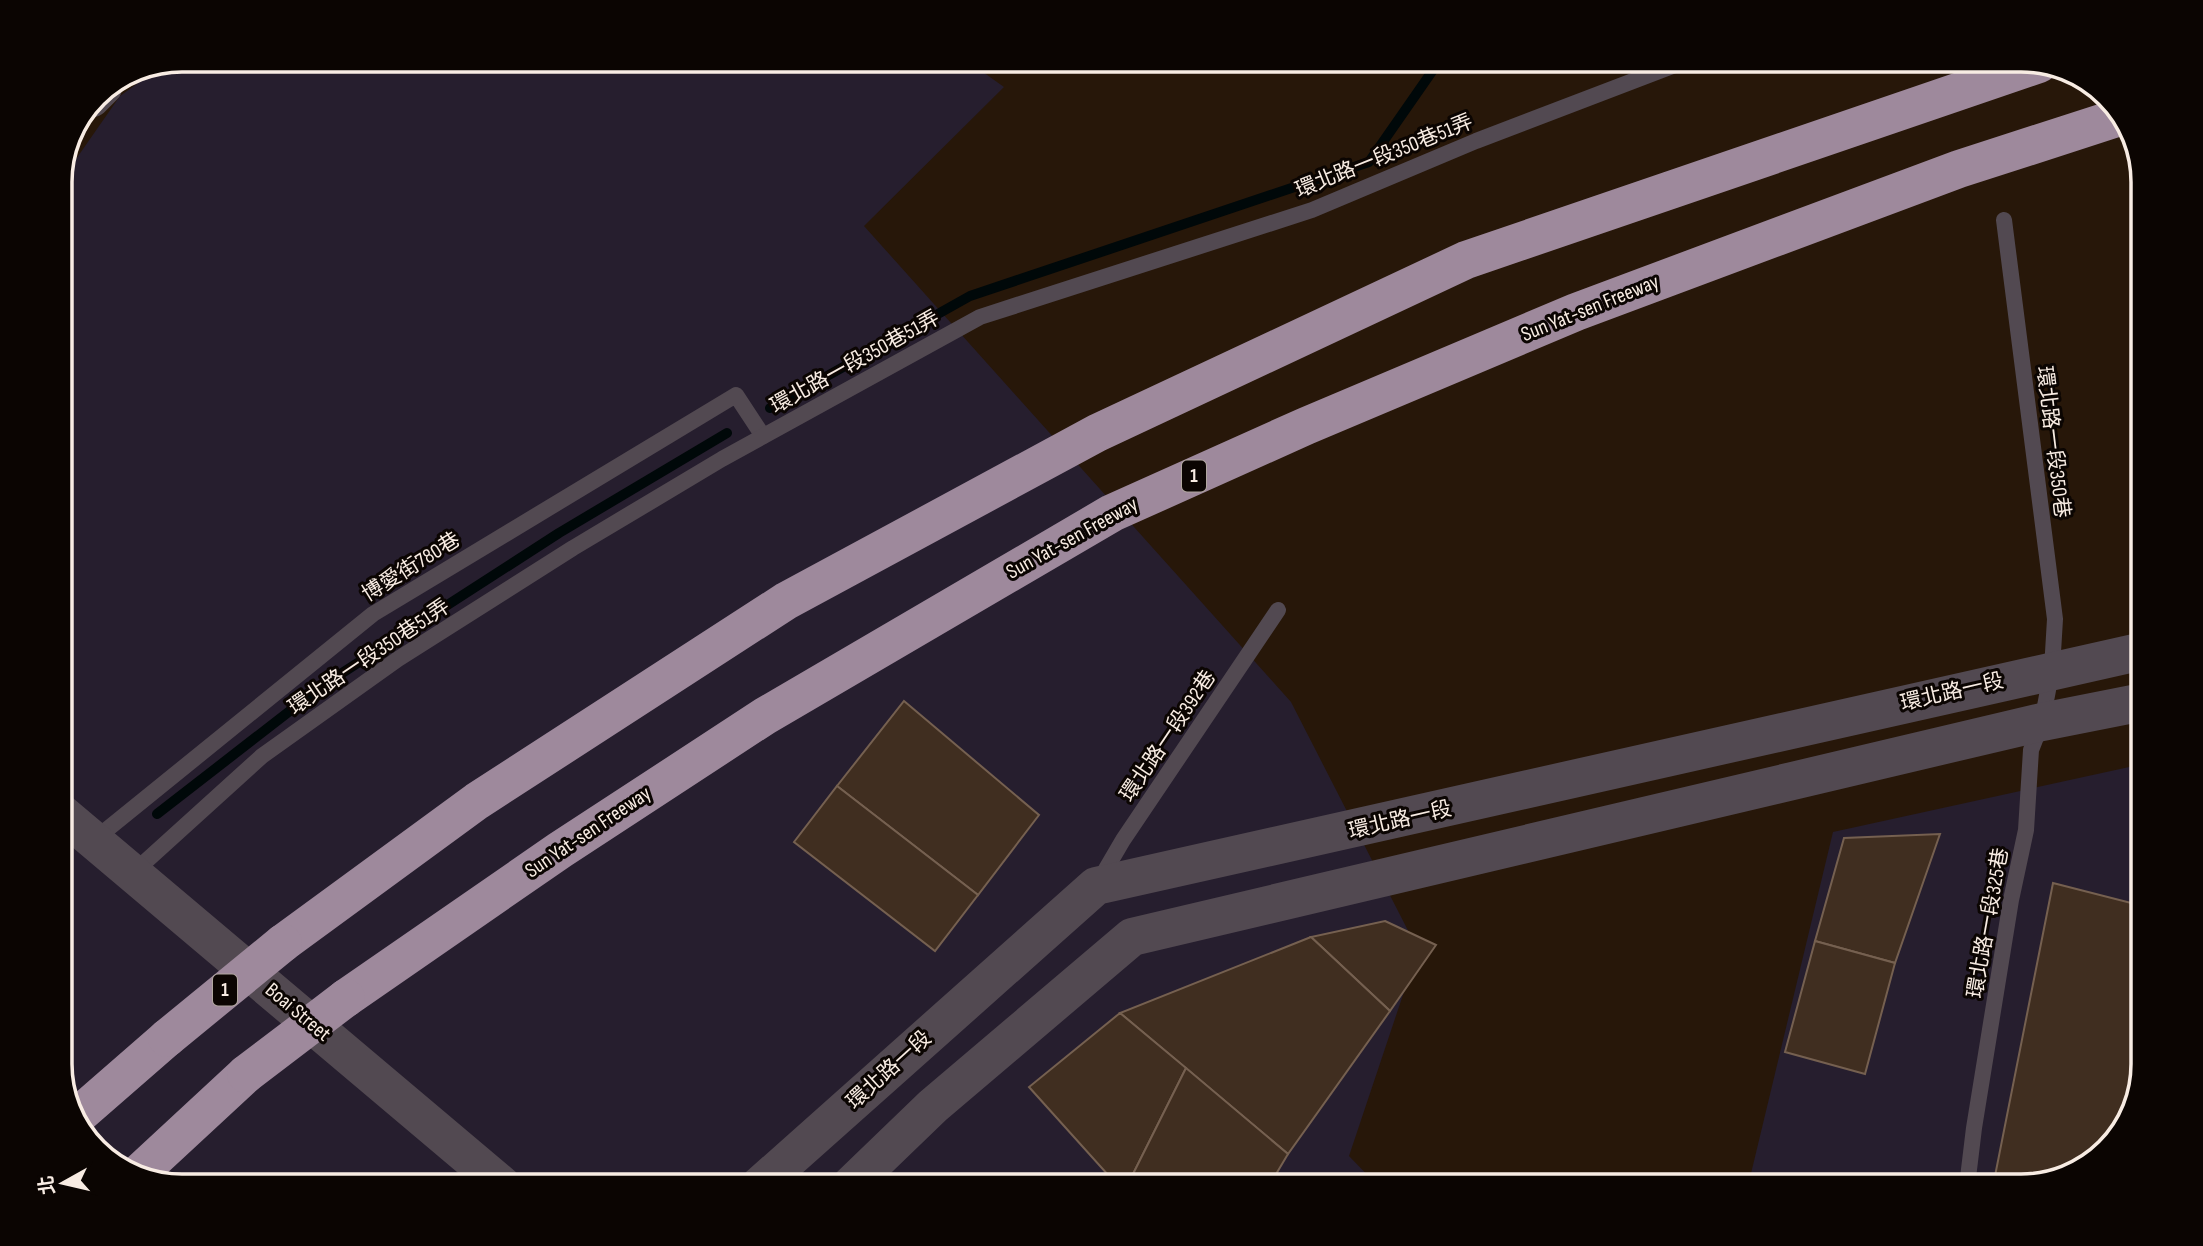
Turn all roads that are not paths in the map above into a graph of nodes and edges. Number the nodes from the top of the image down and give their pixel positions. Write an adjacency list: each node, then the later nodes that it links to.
1 (1657, 72): 5 (lane, 環北路一段350巷51弄)
2 (2016, 72): 15 (highway, 1, bridge)
3 (2111, 120): 16 (highway, Sun Yat-sen Freeway / 1, bridge)
4 (2004, 220): 8 (lane, 環北路一段350巷)
5 (763, 436): 12 (lane, 博愛街780巷); 13 (lane, 環北路一段350巷51弄)
6 (1278, 610): 14 (lane, 環北路一段392巷)
7 (2131, 653): 8 (street, 環北路一段)
8 (2052, 669): 10 (lane, 環北路一段325巷); 14 (street, 環北路一段)
9 (2131, 704): 10 (street)
10 (2042, 722): 19 (street); 20 (lane, 環北路一段325巷)
11 (72, 822): 12 (street, Boai Street)
12 (94, 840): 13 (street, Boai Street)
13 (134, 872): 17 (street, Boai Street)
14 (1096, 886): 18 (street, 環北路一段)
15 (83, 1111)
16 (145, 1168)
17 (489, 1174)
18 (772, 1174)
19 (862, 1174)
20 (1968, 1174)

